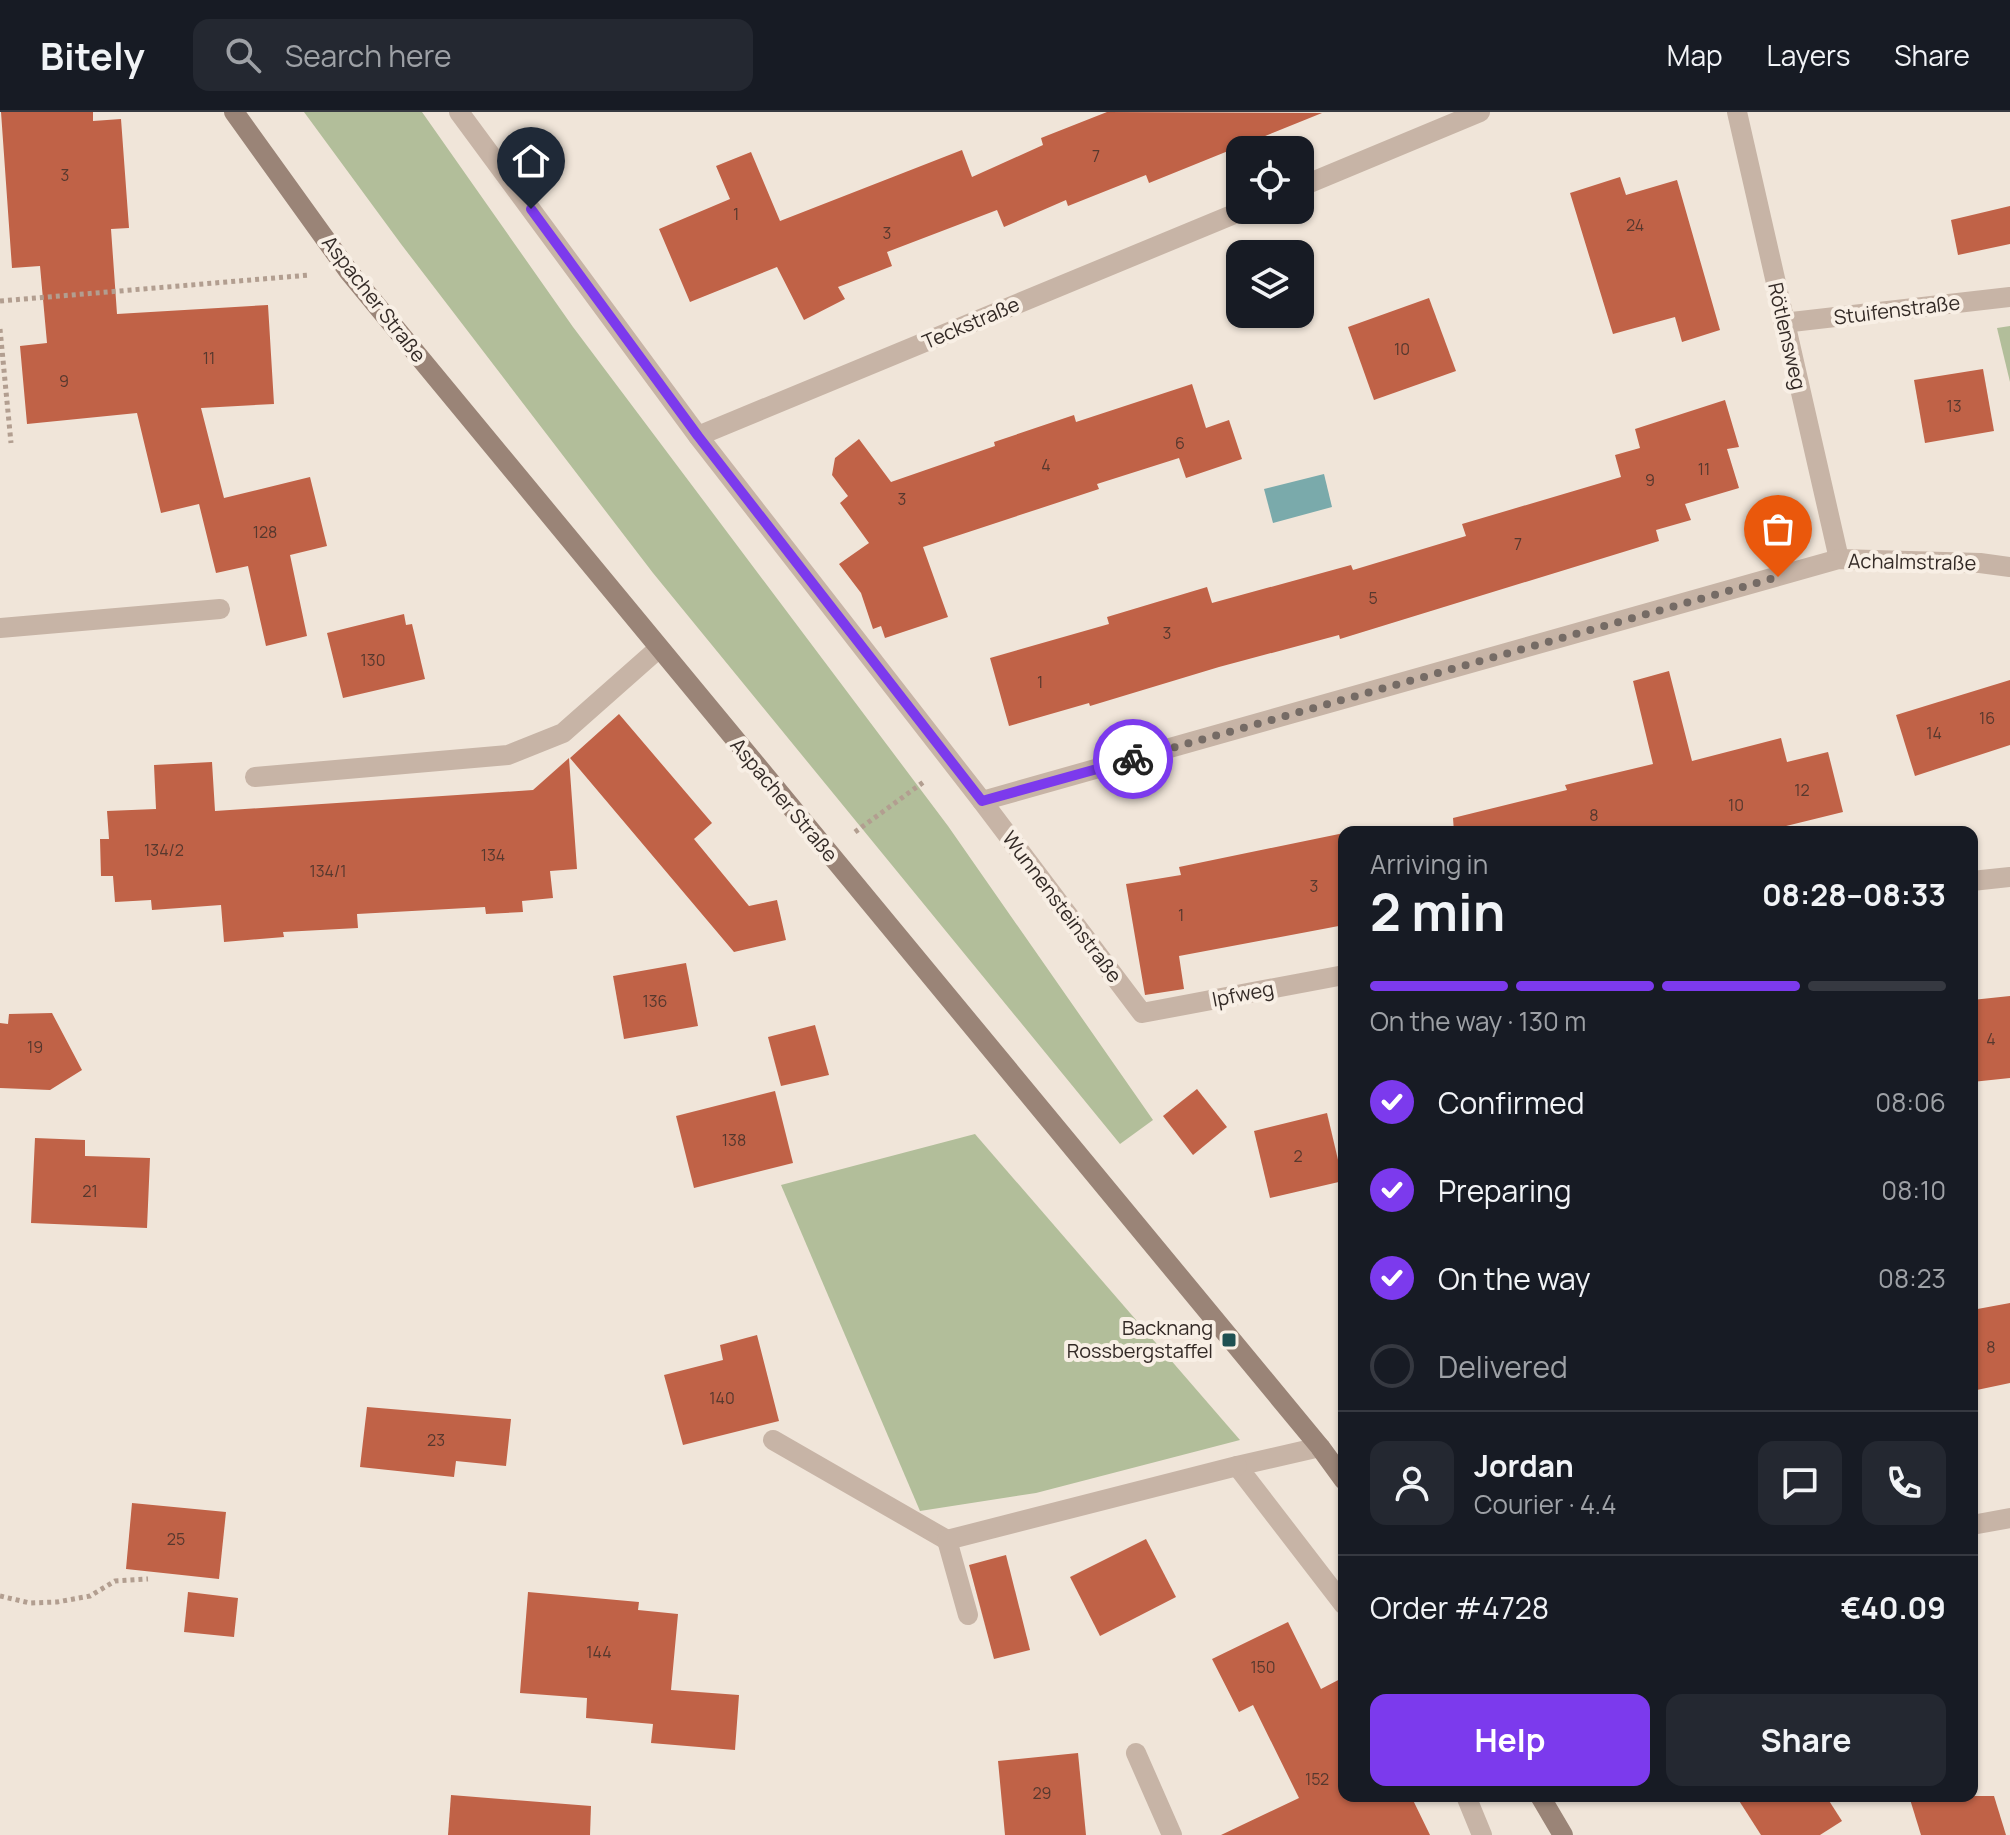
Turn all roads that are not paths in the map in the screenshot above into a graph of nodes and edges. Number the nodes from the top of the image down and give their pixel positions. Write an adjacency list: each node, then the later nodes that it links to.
1 (234, 112): 14 (street, Aspacher Straße)
2 (459, 112): 9 (street, Wunnensteinstraße)
3 (1480, 112): 5 (street)
4 (1737, 112): 8 (street, Rötlensweg)
5 (1314, 181)
6 (1226, 217): 9 (street, Teckstraße)
7 (2010, 297): 8 (street, Stuifenstraße)
8 (1783, 323): 10 (street, Rötlensweg)
9 (698, 436): 16 (street, Wunnensteinstraße)
10 (1839, 559): 11 (street, Achalmstraße); 16 (street, Achalmstraße)
11 (2010, 567)
12 (220, 609): 13 (street)
13 (0, 628)
14 (658, 649): 15 (street); 22 (street, Aspacher Straße)
15 (255, 777)
16 (982, 801): 20 (street, Wunnensteinstraße)
17 (2010, 877): 18 (street)
18 (1978, 880)
19 (1338, 976): 20 (street, Ipfweg)
20 (1142, 1013)
21 (773, 1440): 27 (street)
22 (1320, 1447): 23 (street); 24 (street, Aspacher Straße)
23 (1237, 1466): 27 (street); 28 (street)
24 (1338, 1472)
25 (2010, 1518): 26 (street)
26 (1978, 1524)
27 (947, 1540): 29 (street)
28 (1338, 1597)
29 (968, 1615)
30 (1136, 1753): 33 (street)
31 (1468, 1802): 34 (street)
32 (1544, 1802): 35 (street)
33 (1172, 1835)
34 (1482, 1835)
35 (1563, 1835)

